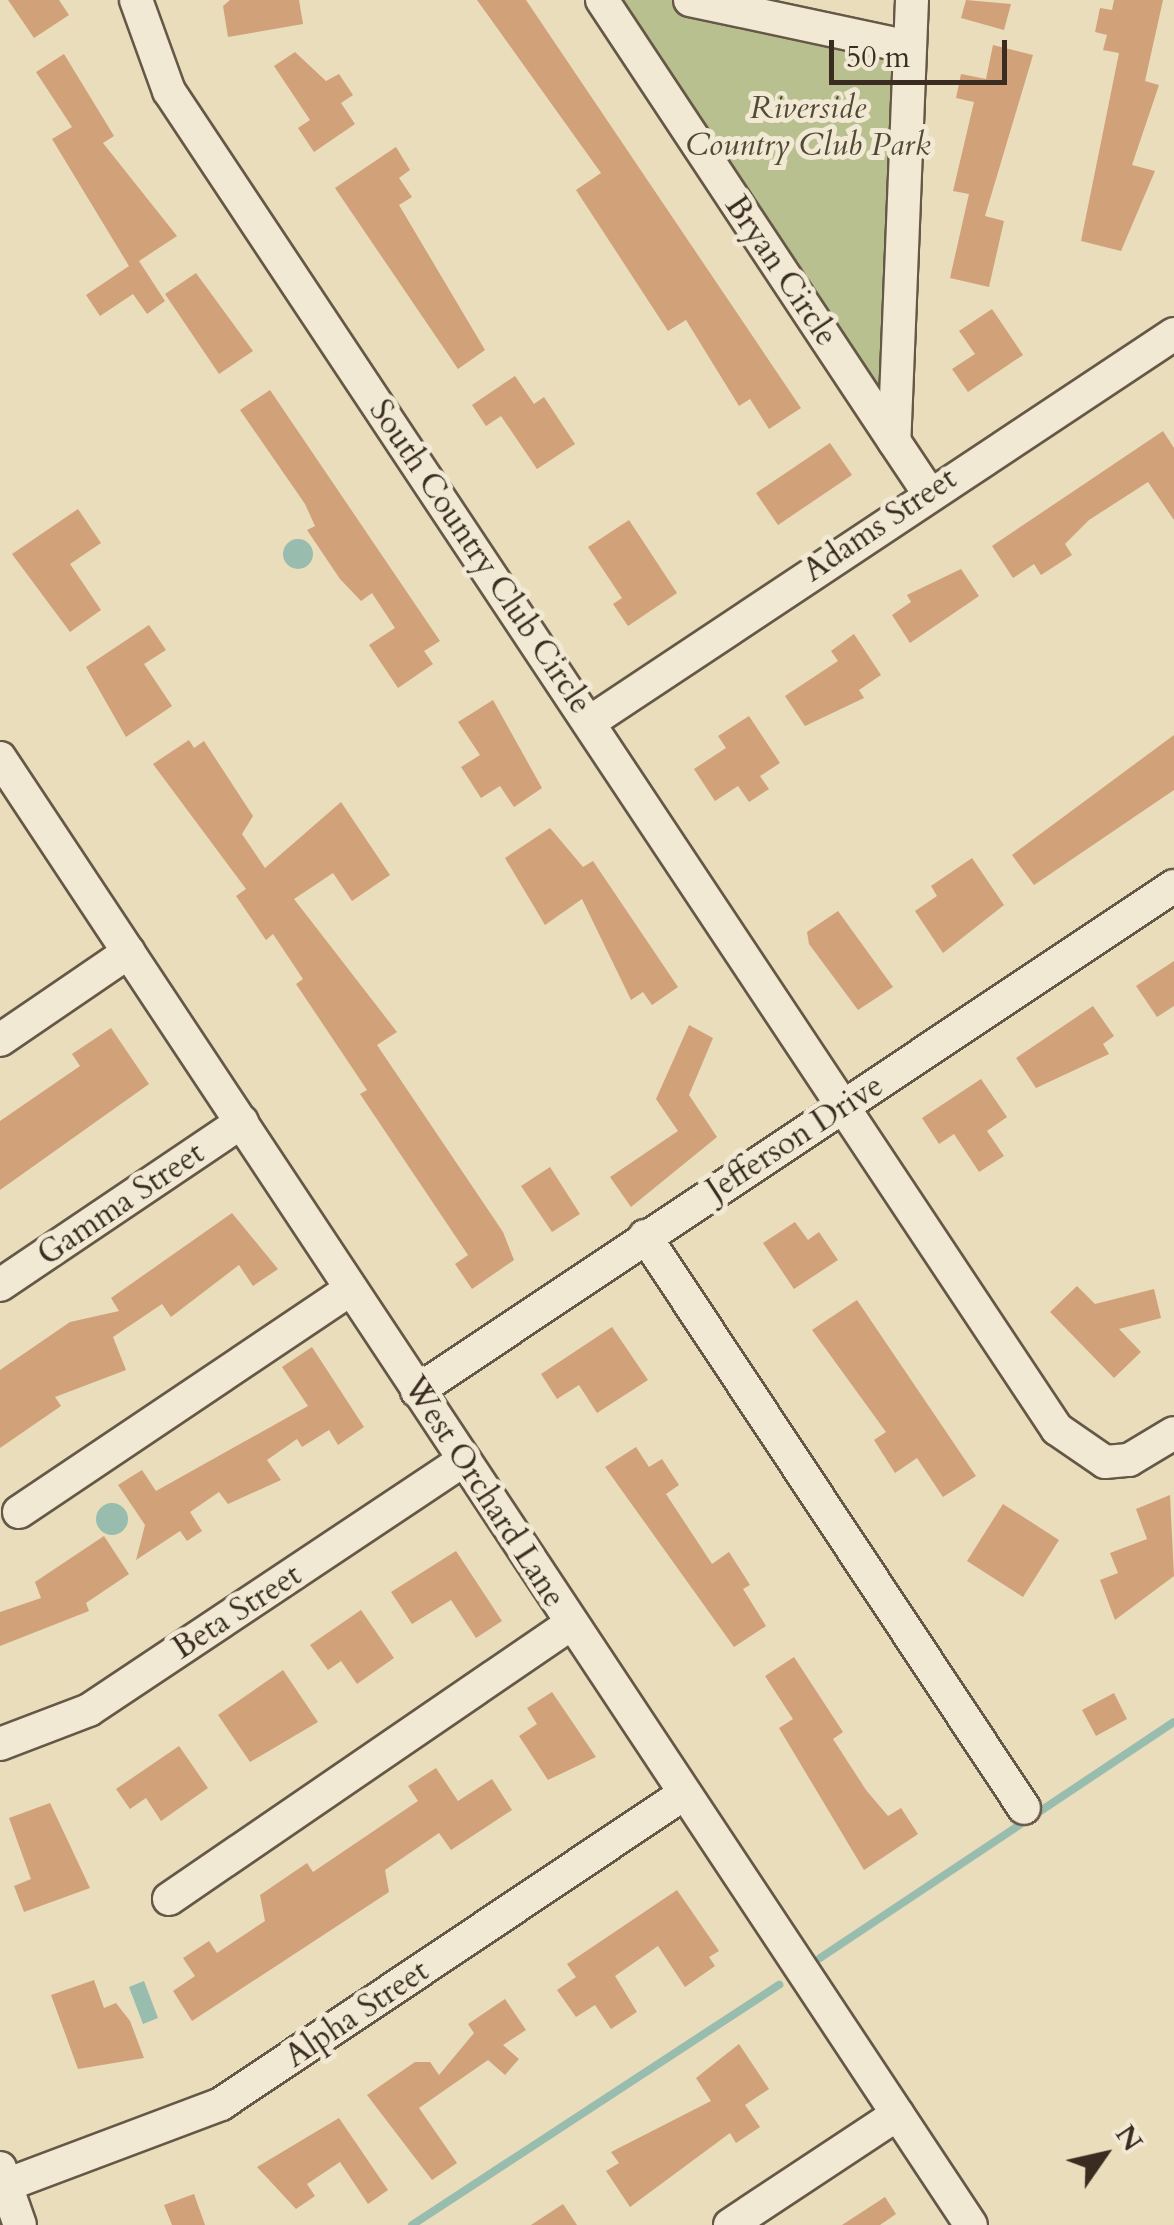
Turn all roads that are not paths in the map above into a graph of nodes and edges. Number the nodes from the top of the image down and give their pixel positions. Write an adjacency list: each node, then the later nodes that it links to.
1 (136, 0): 9 (street, South Country Club Circle)
2 (602, 0): 7 (street, Bryan Circle)
3 (690, 0): 5 (street)
4 (912, 0): 5 (street)
5 (910, 47): 7 (street)
6 (1174, 334): 8 (street, Adams Street)
7 (894, 441): 8 (street, Bryan Circle)
8 (928, 492): 9 (street, Adams Street)
9 (590, 722): 15 (street, South Country Club Circle)
10 (0, 758): 11 (street, West Orchard Lane)
11 (9, 792): 13 (street, West Orchard Lane)
12 (1174, 886): 15 (street, Jefferson Drive)
13 (129, 952): 14 (street); 16 (street, West Orchard Lane)
14 (0, 1040)
15 (842, 1106): 17 (street, Jefferson Drive); 21 (street, South Country Club Circle)
16 (242, 1122): 18 (street, Gamma Street); 19 (street, West Orchard Lane)
17 (645, 1236): 20 (street, Jefferson Drive); 27 (street)
18 (0, 1285)
19 (351, 1290): 20 (street, West Orchard Lane); 23 (street)
20 (417, 1391): 22 (street, West Orchard Lane)
21 (1174, 1432)
22 (464, 1460): 24 (street, West Orchard Lane); 25 (street, Beta Street)
23 (19, 1512)
24 (570, 1624): 26 (street, West Orchard Lane); 28 (street)
25 (0, 1744)
26 (682, 1795): 29 (street, West Orchard Lane); 30 (street, Alpha Street)
27 (1024, 1808)
28 (169, 1899)
29 (898, 2114): 32 (street); 33 (street, West Orchard Lane)
30 (3, 2176): 31 (street)
31 (20, 2225)
32 (730, 2225)
33 (971, 2225)

